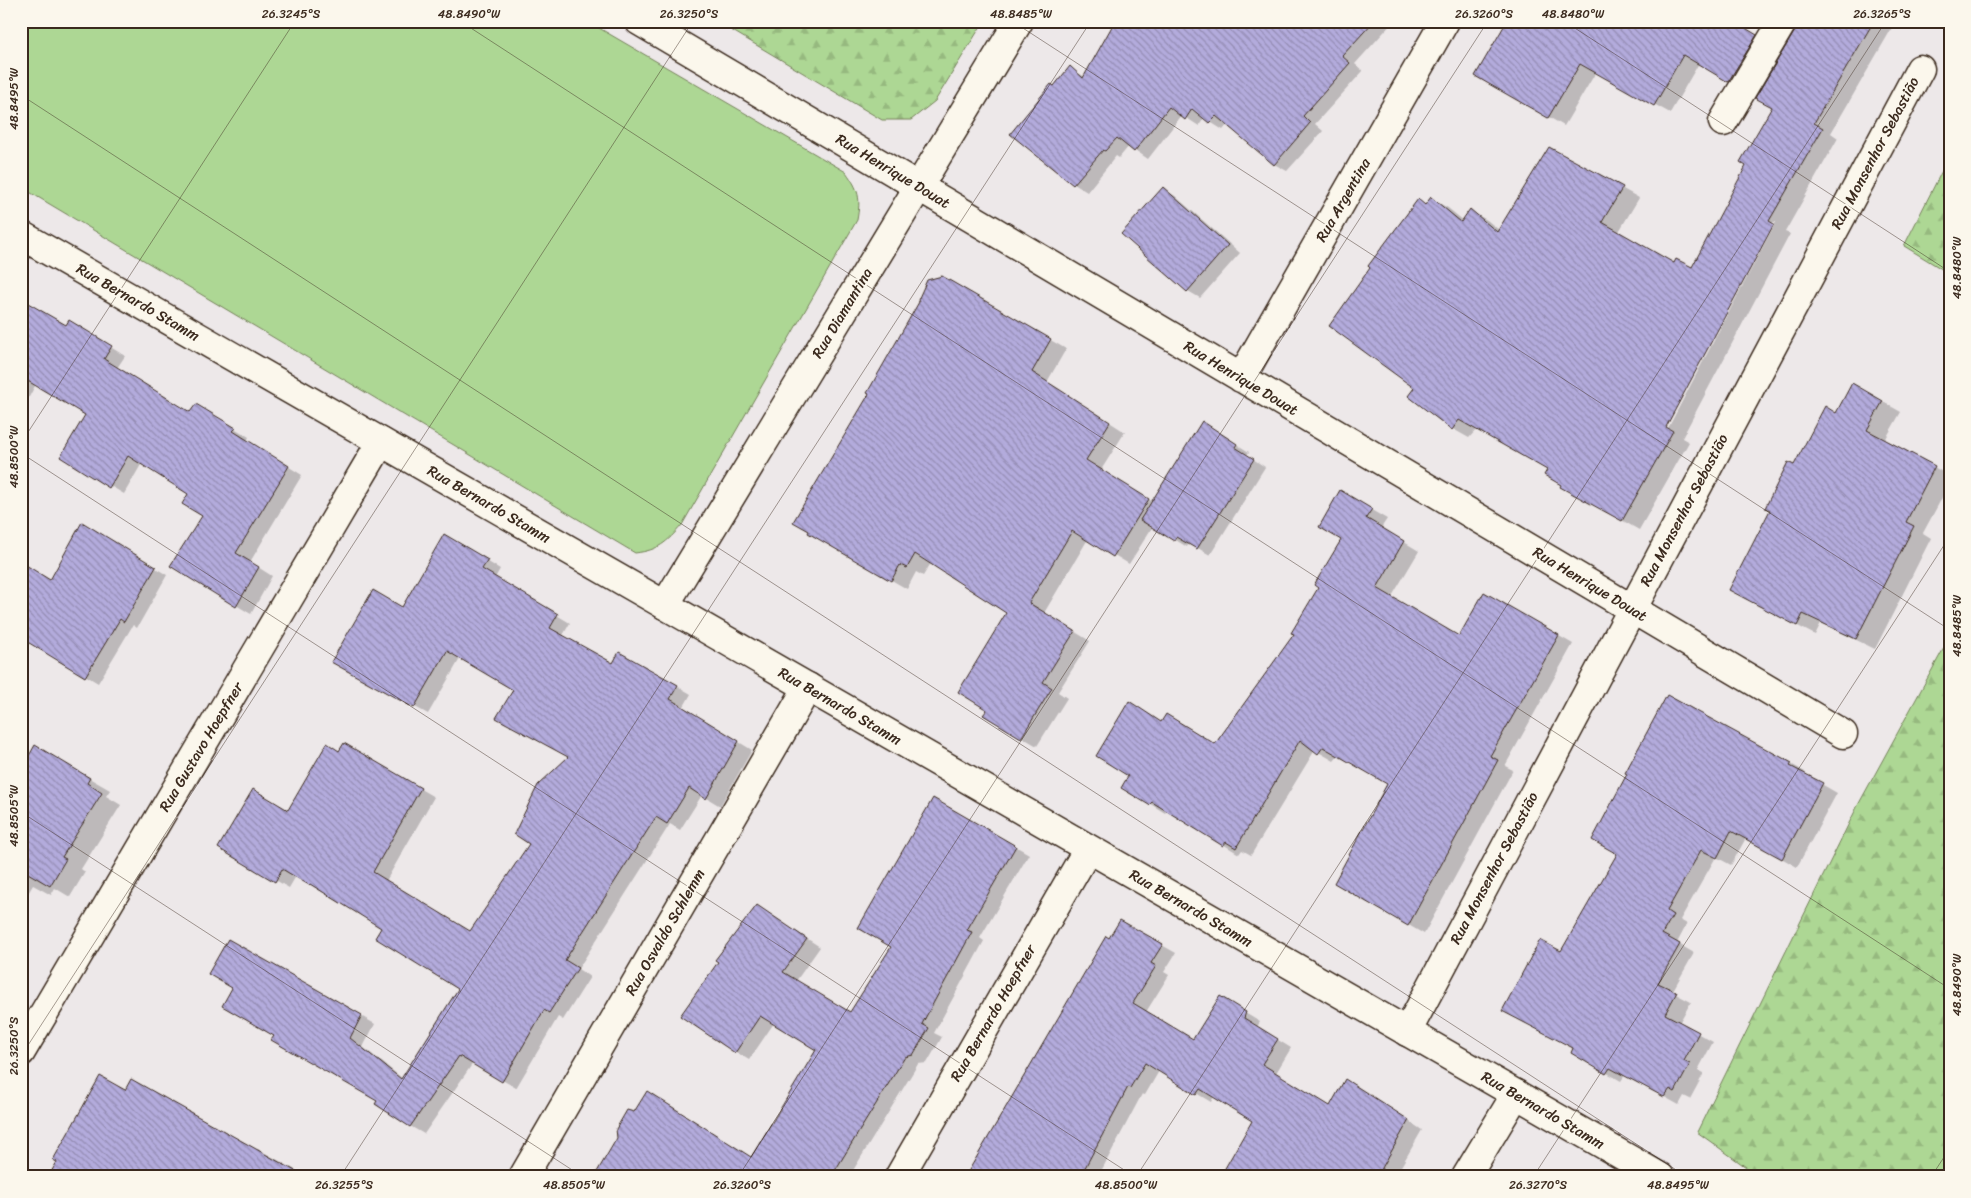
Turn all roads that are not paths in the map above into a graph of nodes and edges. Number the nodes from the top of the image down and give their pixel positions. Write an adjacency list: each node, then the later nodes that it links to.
1 (639, 21): 7 (street, Rua Henrique Douat)
2 (1019, 21): 7 (street, Rua Diamantina)
3 (1445, 21): 9 (street, Rua Argentina)
4 (1783, 21): 6 (street)
5 (1920, 69): 12 (street, Rua Monsenhor Sebastião)
6 (1723, 122)
7 (919, 187): 9 (street, Rua Henrique Douat); 11 (street, Rua Diamantina)
8 (21, 235): 10 (street, Rua Bernardo Stamm)
9 (1241, 378): 12 (street, Rua Henrique Douat)
10 (381, 442): 11 (street, Rua Bernardo Stamm); 17 (street, Rua Gustavo Hoepfner)
11 (665, 606): 13 (street, Rua Bernardo Stamm)
12 (1632, 609): 14 (street, Rua Henrique Douat); 16 (street, Rua Monsenhor Sebastião)
13 (808, 687): 15 (street, Rua Bernardo Stamm); 19 (street, Rua Osvaldo Schlemm)
14 (1843, 734)
15 (1088, 848): 16 (street, Rua Bernardo Stamm); 20 (street, Rua Bernardo Hoepfner)
16 (1406, 1032): 18 (street, Rua Bernardo Stamm)
17 (21, 1052)
18 (1516, 1094): 21 (street); 22 (street, Rua Bernardo Stamm)
19 (523, 1177)
20 (899, 1177)
21 (1466, 1177)
22 (1660, 1177)

